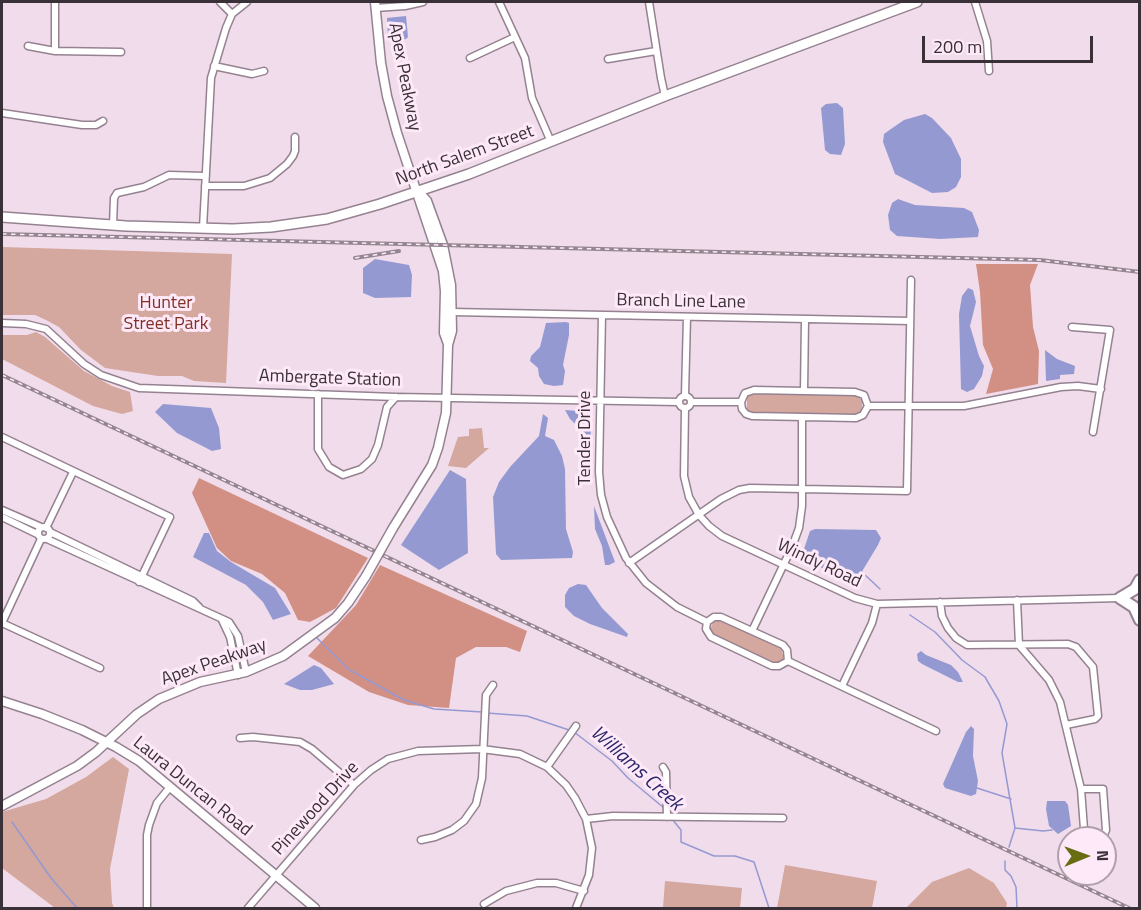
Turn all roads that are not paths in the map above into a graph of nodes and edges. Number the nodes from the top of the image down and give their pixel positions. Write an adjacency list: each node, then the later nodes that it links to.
1 (55, 2): 13 (street)
2 (220, 2): 10 (street)
3 (247, 2): 10 (street)
4 (423, 2): 9 (street)
5 (499, 2): 11 (street)
6 (649, 2): 14 (street)
7 (917, 2): 21 (main road, North Salem Street)
8 (975, 2): 20 (street)
9 (375, 5): 28 (main road, Apex Peakway)
10 (232, 14): 18 (street)
11 (515, 37): 16 (street); 25 (street)
12 (28, 46): 13 (street)
13 (55, 51): 15 (street)
14 (656, 51): 17 (street); 21 (street)
15 (121, 52)
16 (470, 58)
17 (608, 59)
18 (214, 66): 19 (street); 26 (street)
19 (264, 71)
20 (989, 71)
21 (665, 96): 25 (main road, North Salem Street)
22 (2, 113): 23 (street)
23 (103, 121)
24 (295, 137): 27 (street)
25 (551, 142): 28 (main road, North Salem Street)
26 (205, 176): 27 (street); 30 (street)
27 (205, 186): 31 (street)
28 (418, 191): 31 (main road, North Salem Street); 33 (main road, Apex Peakway); 40 (main road, Apex Peakway)
29 (2, 217): 30 (main road, North Salem Street)
30 (113, 225): 31 (main road, North Salem Street)
31 (203, 228)
32 (911, 280): 37 (street)
33 (452, 312): 34 (street, Branch Line Lane); 40 (main road, Apex Peakway)
34 (602, 315): 35 (street, Branch Line Lane); 47 (street, Tender Drive)
35 (687, 316): 36 (street, Branch Line Lane); 44 (street)
36 (805, 319): 37 (street, Branch Line Lane); 42 (street)
37 (910, 321): 52 (street)
38 (2, 323): 43 (street, Ambergate Station)
39 (1072, 327): 41 (street)
40 (448, 345): 46 (main road, Apex Peakway)
41 (1101, 389): 52 (street); 55 (street)
42 (804, 391): 50 (street); 51 (street)
43 (318, 394): 45 (street, Ambergate Station); 45 (street)
44 (685, 395): 48 (street); 49 (street)
45 (396, 397): 46 (street, Ambergate Station)
46 (446, 397): 47 (street, Ambergate Station); 79 (main road, Apex Peakway, bridge)
47 (601, 400): 48 (street, Ambergate Station); 64 (street, Tender Drive)
48 (678, 402): 53 (street)
49 (691, 402): 50 (street); 53 (street)
50 (741, 402): 54 (street)
51 (868, 406): 52 (street); 54 (street)
52 (908, 406): 58 (street)
53 (685, 408): 60 (street, Windy Road)
54 (802, 417): 58 (street)
55 (1094, 432)
56 (2, 437): 57 (street)
57 (73, 472): 62 (street); 66 (street)
58 (803, 489): 60 (street); 65 (street)
59 (2, 510): 62 (street)
60 (699, 514): 64 (street); 65 (street, Windy Road)
61 (2, 517): 63 (street)
62 (46, 529): 63 (street); 63 (street); 66 (street)
63 (42, 538): 66 (street); 74 (street)
64 (629, 563): 73 (street, Tender Drive)
65 (784, 565): 71 (street, Windy Road); 75 (street)
66 (140, 579): 79 (street)
67 (1140, 580): 68 (highway)
68 (1120, 598): 69 (street, Windy Road); 72 (highway)
69 (1017, 600): 70 (street, Windy Road); 76 (street)
70 (940, 602): 71 (street, Windy Road); 76 (street)
71 (877, 604): 81 (street)
72 (1140, 620)
73 (707, 622): 75 (street, Tender Drive); 77 (street, Tender Drive)
74 (2, 623): 78 (street)
75 (752, 631): 77 (street, Tender Drive)
76 (1019, 645): 83 (street); 83 (street)
77 (788, 660): 81 (street, Tender Drive)
78 (100, 668)
79 (242, 674): 87 (main road, Apex Peakway)
80 (493, 685): 88 (street)
81 (842, 686): 85 (street, Tender Drive)
82 (2, 702): 87 (main road, Laura Duncan Road)
83 (1066, 725): 93 (street)
84 (576, 726): 89 (street)
85 (936, 731)
86 (240, 738): 91 (street)
87 (106, 742): 92 (main road, Laura Duncan Road); 94 (main road, Apex Peakway)
88 (482, 749): 89 (street, Pinewood Drive); 91 (street, Pinewood Drive); 98 (street)
89 (547, 767): 97 (street, Pinewood Drive)
90 (663, 767): 95 (street)
91 (354, 785): 99 (street, Pinewood Drive)
92 (170, 787): 99 (main road, Laura Duncan Road); 102 (street)
93 (1081, 789): 93 (street)
94 (2, 806)
95 (668, 817): 96 (street); 97 (street)
96 (783, 818)
97 (586, 819): 100 (street, Pinewood Drive)
98 (420, 840)
99 (277, 876): 103 (street, Pinewood Drive); 104 (main road, Laura Duncan Road)
100 (584, 891): 101 (street); 105 (street, Pinewood Drive)
101 (484, 904)
102 (147, 909)
103 (248, 909)
104 (315, 909)
105 (576, 909)

